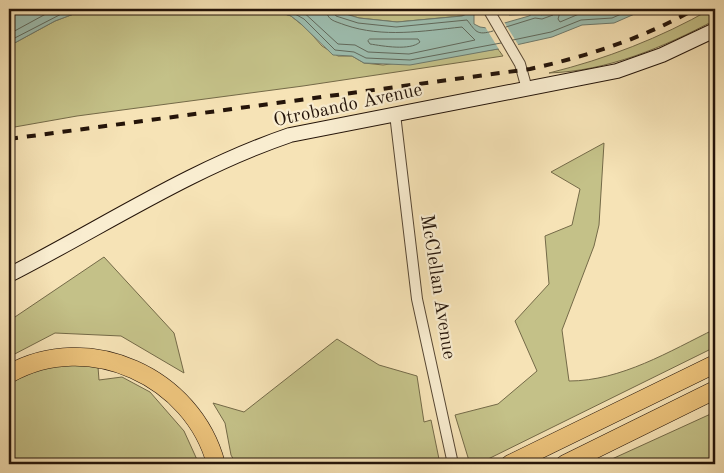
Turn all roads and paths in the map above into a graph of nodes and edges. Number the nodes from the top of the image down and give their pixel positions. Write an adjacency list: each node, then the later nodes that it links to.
1 (488, 9): 3 (street)
2 (715, 30): 3 (street, Otrobando Avenue)
3 (527, 89): 4 (street, Otrobando Avenue)
4 (395, 114): 5 (street, Otrobando Avenue); 10 (street, McClellan Avenue)
5 (9, 275)
6 (715, 364): 11 (highway)
7 (9, 374): 9 (highway)
8 (715, 390): 12 (highway)
9 (216, 464)
10 (453, 464)
11 (510, 464)
12 (564, 464)

